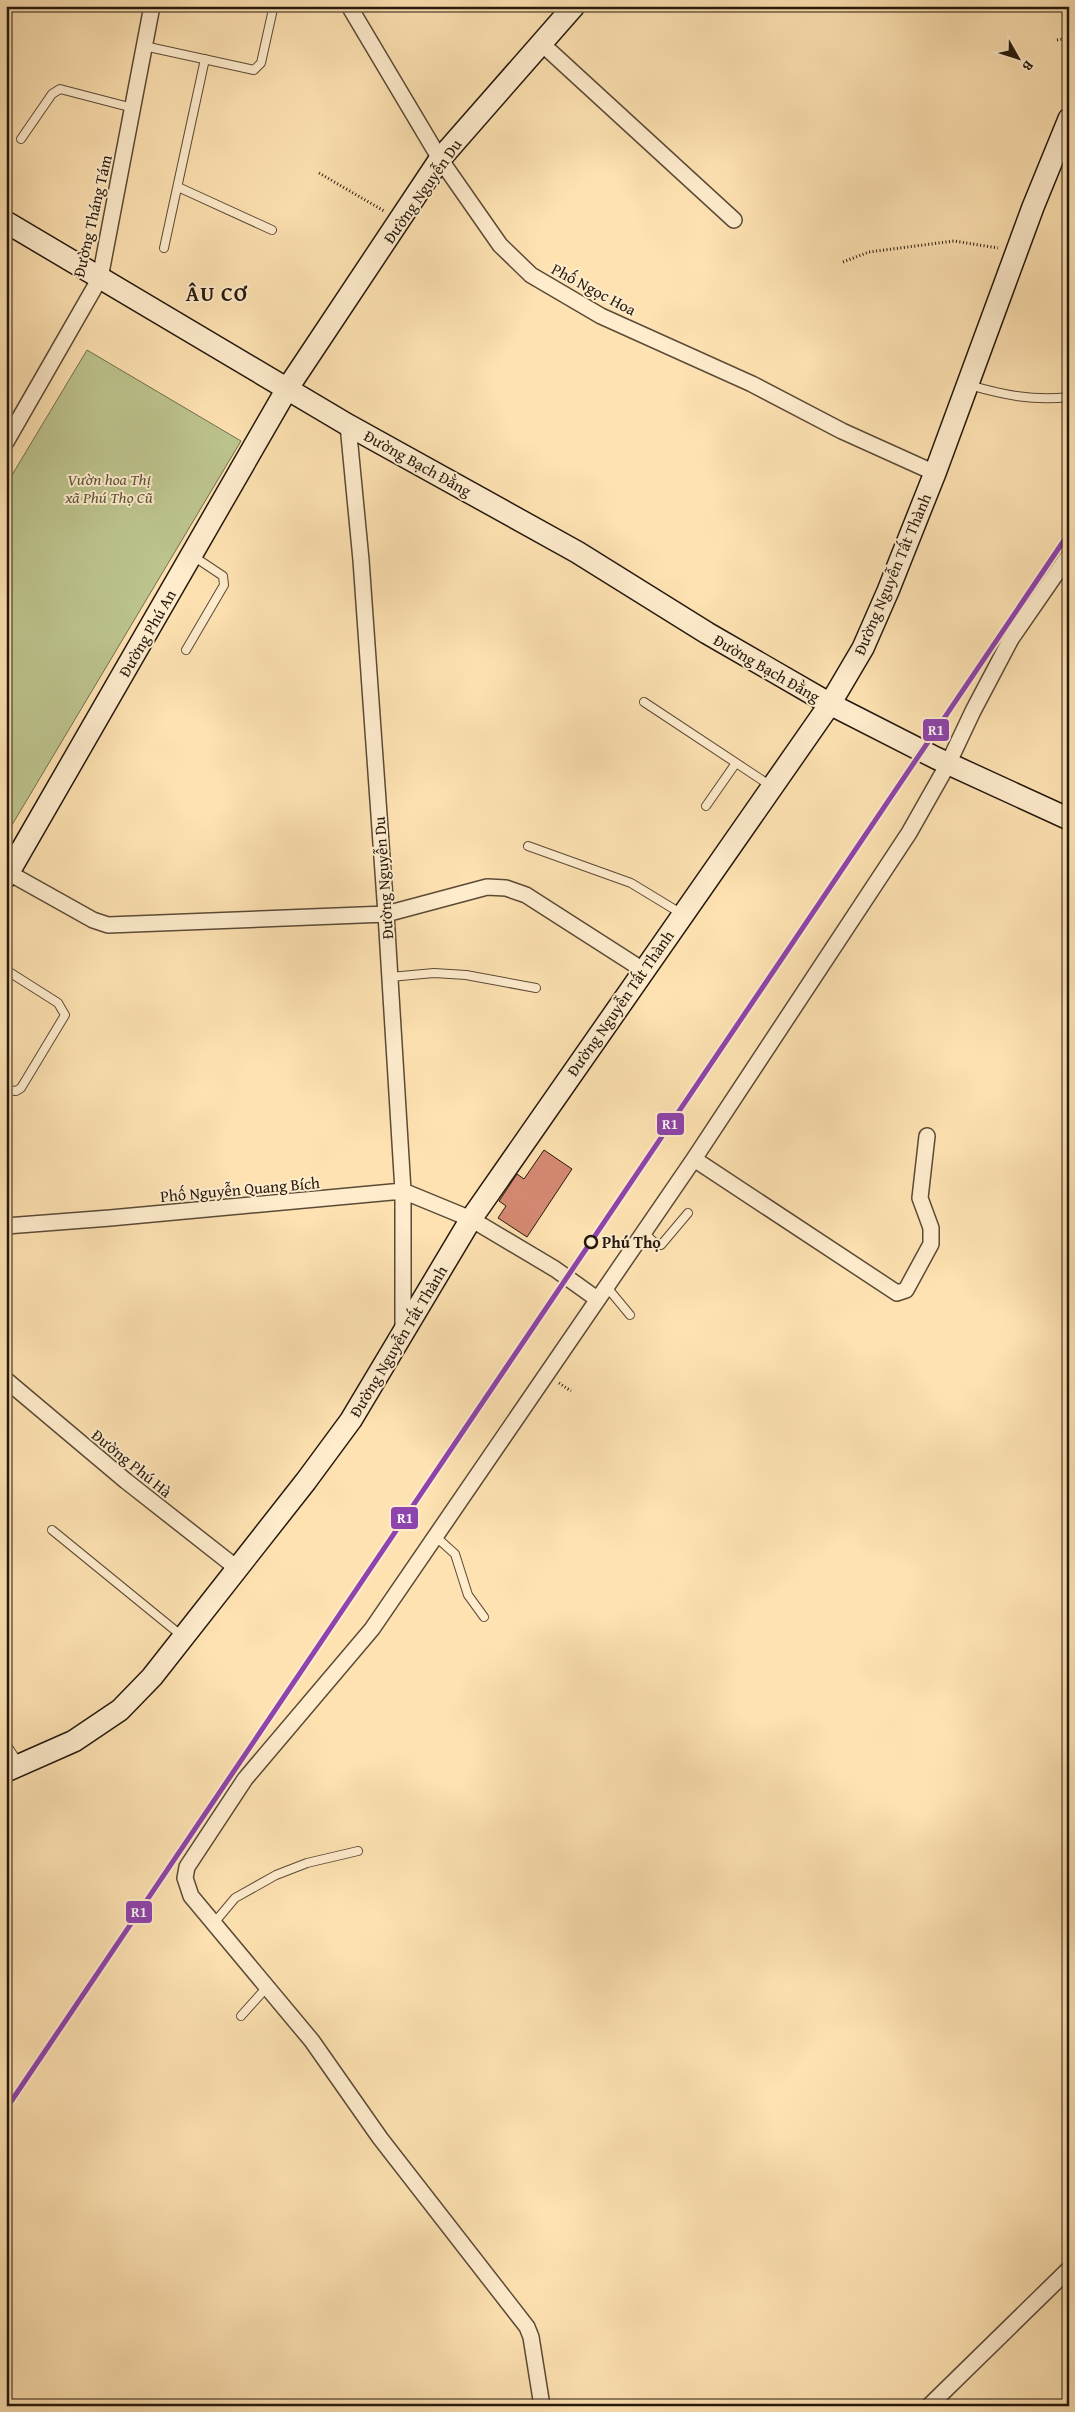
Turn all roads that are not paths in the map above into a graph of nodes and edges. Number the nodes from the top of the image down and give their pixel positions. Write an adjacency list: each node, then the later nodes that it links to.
1 (152, 6): 6 (street, Đường Tháng Tám)
2 (349, 6): 11 (street, Phố Ngọc Hoa)
3 (574, 6): 5 (street, Đường Nguyễn Du)
4 (273, 9): 7 (lane)
5 (541, 43): 11 (street, Đường Nguyễn Du); 13 (street)
6 (144, 46): 7 (lane); 8 (street, Đường Tháng Tám)
7 (205, 59): 12 (lane)
8 (133, 108): 10 (lane); 17 (street, Đường Tháng Tám)
9 (1069, 120): 18 (street, Đường Nguyễn Tất Thành)
10 (21, 139)
11 (440, 159): 19 (street, Đường Nguyễn Du); 24 (street, Phố Ngọc Hoa)
12 (178, 187): 15 (lane); 16 (lane)
13 (734, 220)
14 (6, 222): 17 (street, Đường Bạch Đằng)
15 (272, 230)
16 (164, 248)
17 (100, 278): 19 (street, Đường Bạch Đằng); 21 (street, Đường Tháng Tám)
18 (967, 384): 20 (lane); 24 (street, Đường Nguyễn Tất Thành)
19 (287, 389): 22 (street, Đường Bạch Đằng); 25 (street, Đường Phú An)
20 (1069, 397)
21 (14, 417): 23 (street, Đường Tháng Tám)
22 (348, 425): 29 (street, Đường Bạch Đằng); 37 (street, Đường Nguyễn Du)
23 (6, 442)
24 (935, 473): 29 (street, Đường Nguyễn Tất Thành)
25 (192, 555): 27 (lane); 36 (street, Đường Phú An)
26 (1069, 555): 31 (street)
27 (186, 650)
28 (644, 702): 30 (lane)
29 (830, 704): 31 (street, Đường Bạch Đằng); 32 (street, Đường Nguyễn Tất Thành)
30 (736, 763): 32 (lane); 33 (lane)
31 (948, 764): 34 (street, Đường Bạch Đằng); 45 (street)
32 (771, 786): 38 (street, Đường Nguyễn Tất Thành)
33 (706, 806)
34 (1069, 820)
35 (528, 846): 38 (lane)
36 (7, 875): 37 (street)
37 (386, 914): 40 (street); 41 (street, Đường Nguyễn Du)
38 (682, 914): 40 (street, Đường Nguyễn Tất Thành)
39 (6, 970): 43 (lane)
40 (643, 970): 48 (street, Đường Nguyễn Tất Thành)
41 (390, 977): 42 (lane); 46 (street, Đường Nguyễn Du)
42 (536, 988)
43 (6, 1090)
44 (927, 1136): 45 (street)
45 (694, 1159): 50 (street)
46 (403, 1191): 48 (street, Phố Nguyễn Quang Bích); 49 (street, Phố Nguyễn Quang Bích); 54 (street, Đường Nguyễn Du)
47 (688, 1213): 50 (lane)
48 (471, 1219): 52 (street, Phố Nguyễn Quang Bích); 54 (street, Đường Nguyễn Tất Thành)
49 (6, 1226)
50 (643, 1232): 51 (street)
51 (606, 1286): 52 (street); 53 (lane)
52 (597, 1299): 57 (street)
53 (630, 1315)
54 (403, 1333): 58 (street, Đường Nguyễn Tất Thành)
55 (6, 1380): 58 (street, Đường Phú Hà)
56 (52, 1530): 60 (lane)
57 (435, 1536): 59 (lane); 64 (street)
58 (238, 1569): 60 (street, Đường Nguyễn Tất Thành)
59 (484, 1617)
60 (183, 1637): 62 (street, Đường Nguyễn Tất Thành)
61 (6, 1744): 62 (lane)
62 (13, 1768)
63 (358, 1850): 64 (lane)
64 (214, 1923): 65 (street)
65 (267, 1987): 66 (lane); 68 (street)
66 (241, 2016)
67 (1069, 2269): 69 (street)
68 (542, 2406)
69 (929, 2406)

